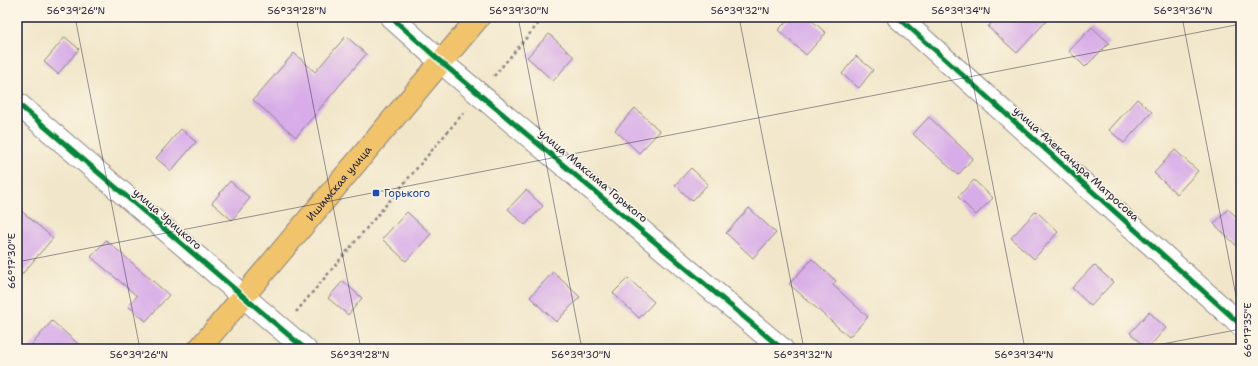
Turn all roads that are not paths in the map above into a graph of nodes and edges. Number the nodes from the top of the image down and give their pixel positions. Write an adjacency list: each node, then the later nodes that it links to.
1 (391, 17): 4 (street, улица Максима Горького)
2 (479, 17): 4 (main road, Ишимская улица)
3 (898, 17): 7 (street, улица Александра Матросова)
4 (441, 62): 6 (main road, Ишимская улица); 10 (street, улица Максима Горького)
5 (17, 103): 6 (street, улица Урицкого)
6 (243, 297): 8 (main road, Ишимская улица); 9 (street, улица Урицкого)
7 (1241, 325)
8 (199, 349)
9 (305, 349)
10 (782, 349)

